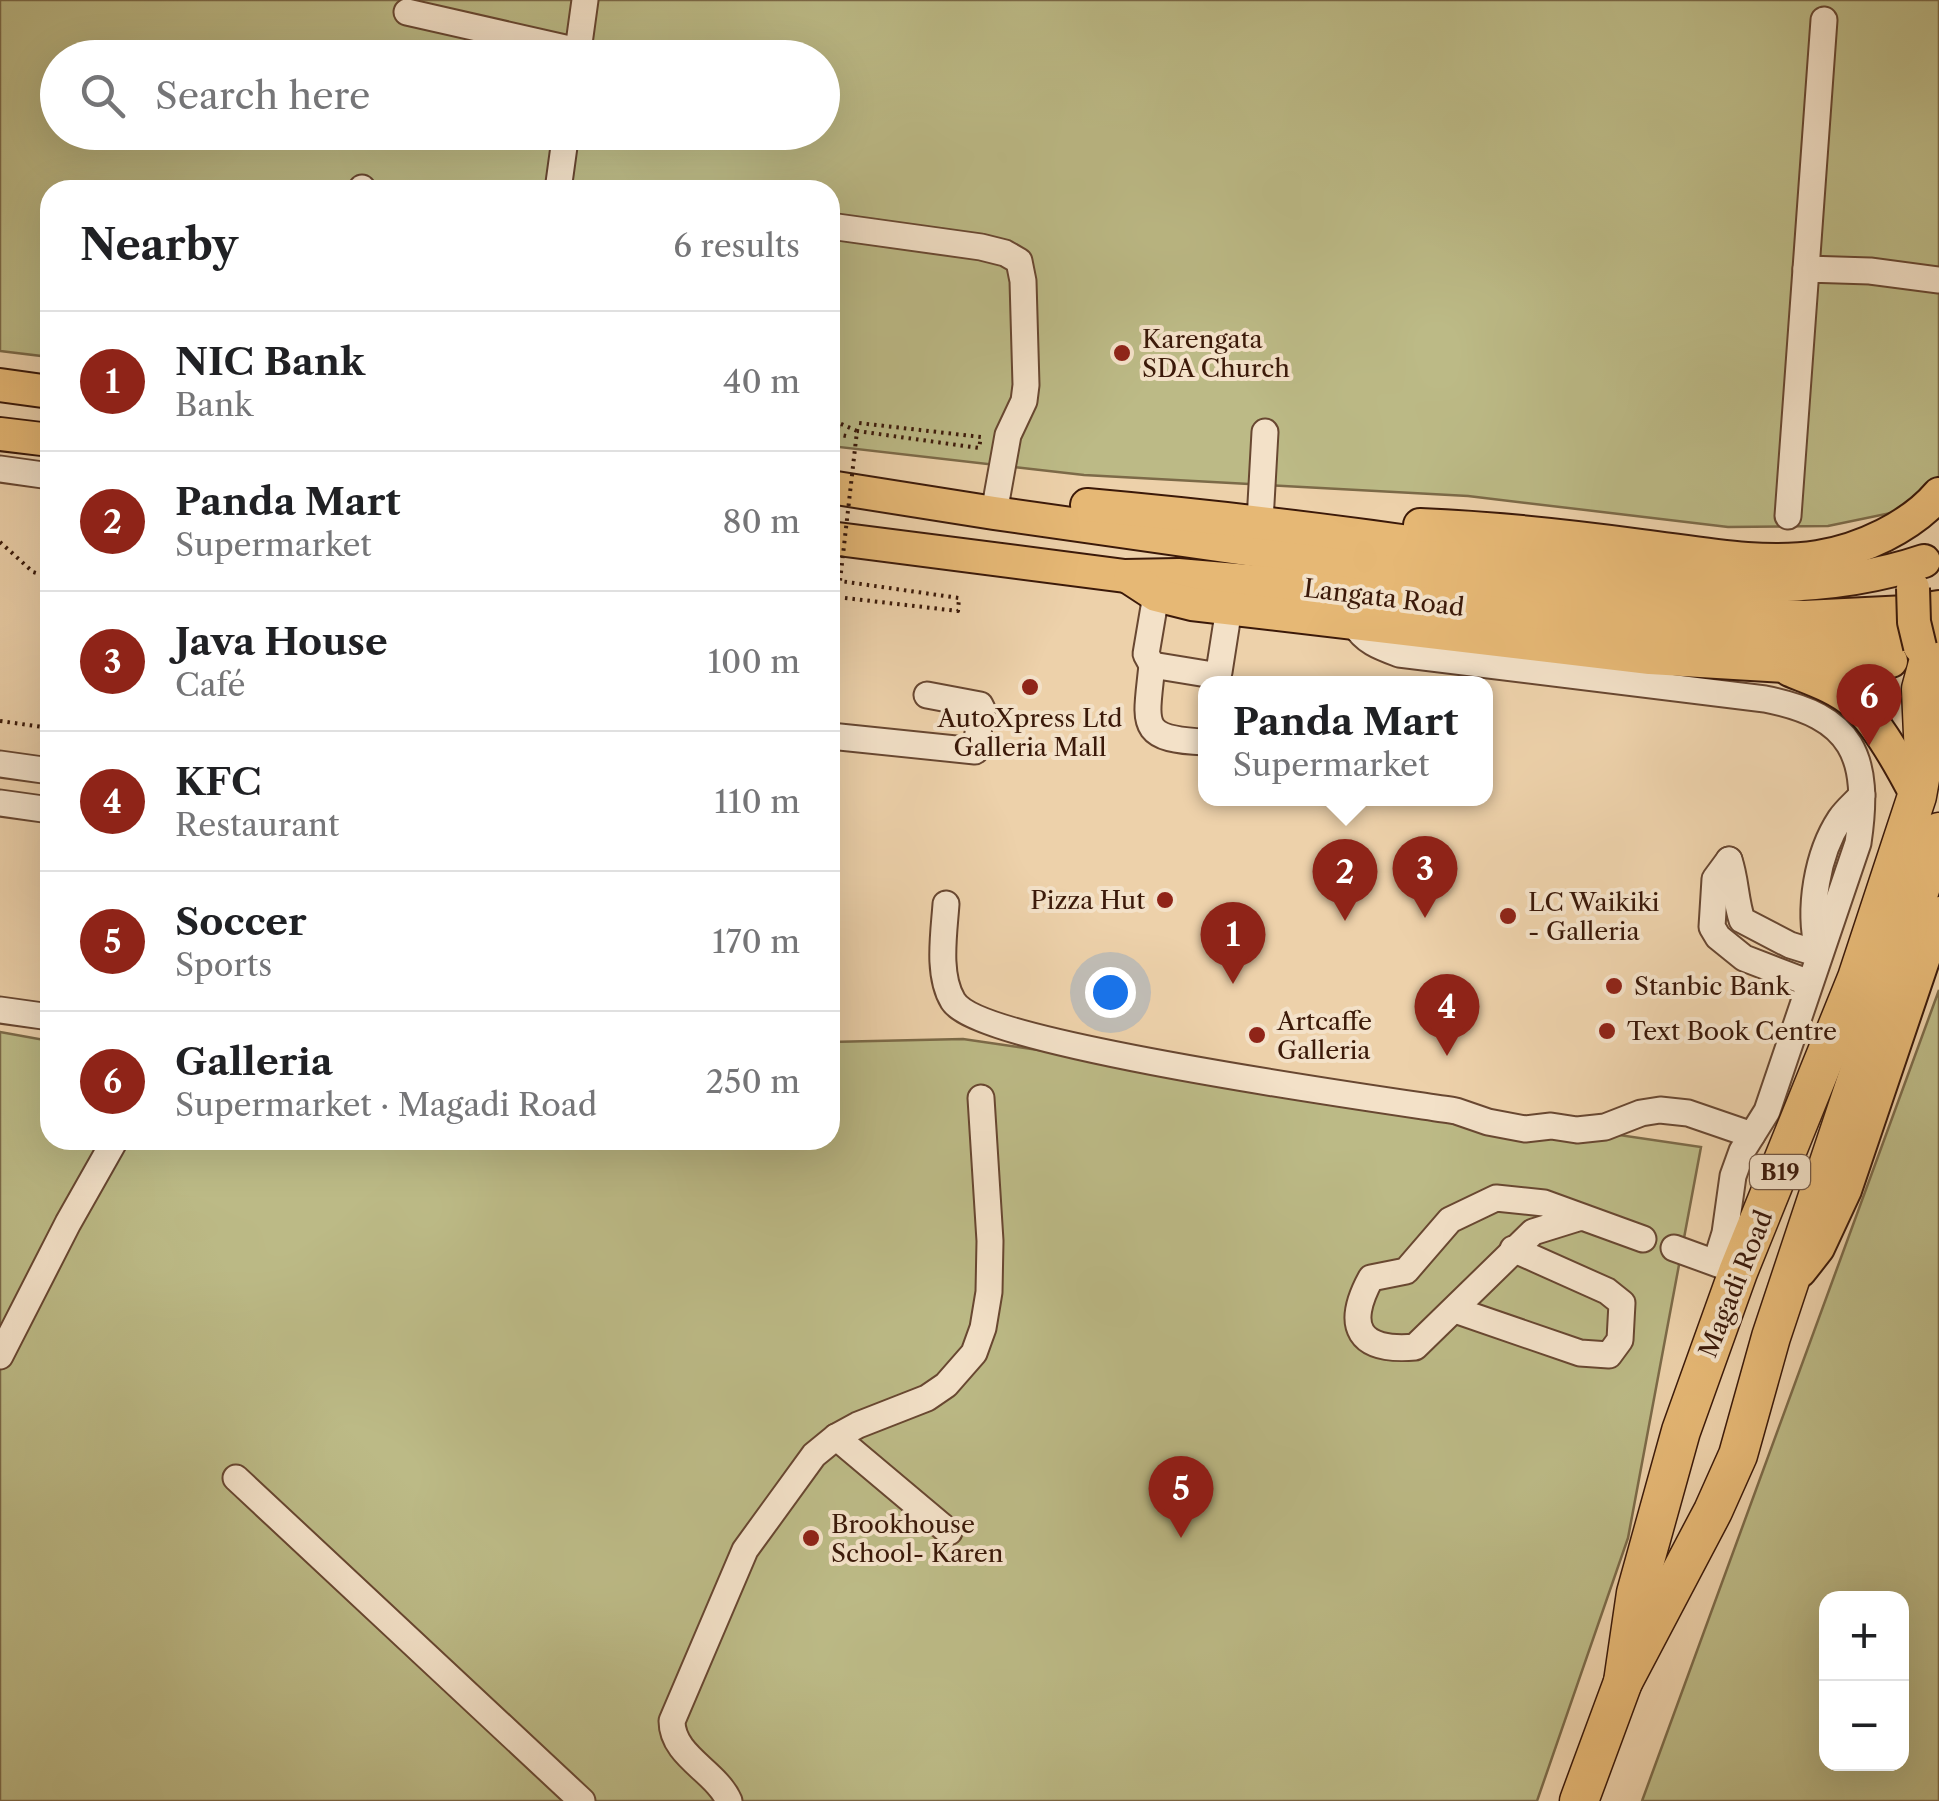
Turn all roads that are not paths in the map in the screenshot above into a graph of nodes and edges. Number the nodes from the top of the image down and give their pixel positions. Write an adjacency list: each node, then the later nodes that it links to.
1 (585, 0): 5 (street)
2 (407, 12): 4 (street)
3 (1824, 20): 9 (street)
4 (521, 40)
5 (580, 40)
6 (564, 150): 7 (street)
7 (559, 180)
8 (840, 227): 20 (street)
9 (1806, 268): 10 (street); 21 (street)
10 (1939, 280)
11 (0, 385): 12 (main road)
12 (40, 391)
13 (1266, 432): 22 (street)
14 (0, 434): 15 (main road)
15 (40, 439)
16 (0, 470): 17 (street)
17 (40, 475)
18 (840, 489): 20 (main road, Langata Road)
19 (1939, 494): 22 (main road)
20 (994, 513): 22 (main road); 25 (main road, Langata Road)
21 (1788, 516)
22 (1260, 521): 25 (main road)
23 (840, 539): 24 (main road, Langata Road)
24 (1125, 576): 26 (main road); 29 (main road, Langata Road)
25 (1929, 576): 29 (main road, bridge)
26 (1156, 595): 27 (main road); 30 (street)
27 (1229, 608): 28 (main road); 33 (street)
28 (1354, 624): 31 (main road); 45 (street)
29 (1930, 655): 31 (main road); 39 (highway, Magadi Road / B19)
30 (1152, 665): 32 (street); 36 (street)
31 (1783, 666): 39 (main road)
32 (1216, 676)
33 (1219, 676)
34 (928, 695): 35 (street)
35 (840, 737)
36 (1198, 742)
37 (0, 764): 38 (street)
38 (40, 770)
39 (1917, 796): 53 (highway, Magadi Road / B19)
40 (0, 802): 41 (street)
41 (40, 808)
42 (1939, 832): 59 (highway, Magadi Road / B19)
43 (946, 904): 50 (street)
44 (1939, 913): 59 (main road)
45 (1819, 954): 46 (street); 46 (street)
46 (1809, 983): 50 (street)
47 (0, 1010): 48 (street)
48 (40, 1016)
49 (982, 1098): 63 (street)
50 (1752, 1135): 52 (street)
51 (109, 1150): 61 (street)
52 (1733, 1176): 53 (street); 58 (street)
53 (1774, 1190): 58 (highway, Magadi Road / B19)
54 (1578, 1218): 55 (street); 57 (street); 60 (street)
55 (1643, 1238)
56 (1674, 1248): 58 (street)
57 (1514, 1250): 60 (street); 60 (street)
58 (1727, 1267): 62 (highway, Magadi Road / B19)
59 (1792, 1280): 64 (highway, Magadi Road / B19)
60 (1455, 1310)
61 (0, 1356)
62 (1681, 1431): 64 (highway); 67 (highway, Magadi Road / B19)
63 (836, 1436): 66 (street); 69 (street)
64 (1738, 1456): 67 (highway, Magadi Road / B19)
65 (236, 1478): 68 (street)
66 (949, 1532)
67 (1623, 1682): 70 (highway, Magadi Road / B19)
68 (582, 1801)
69 (729, 1801)
70 (1579, 1801)

